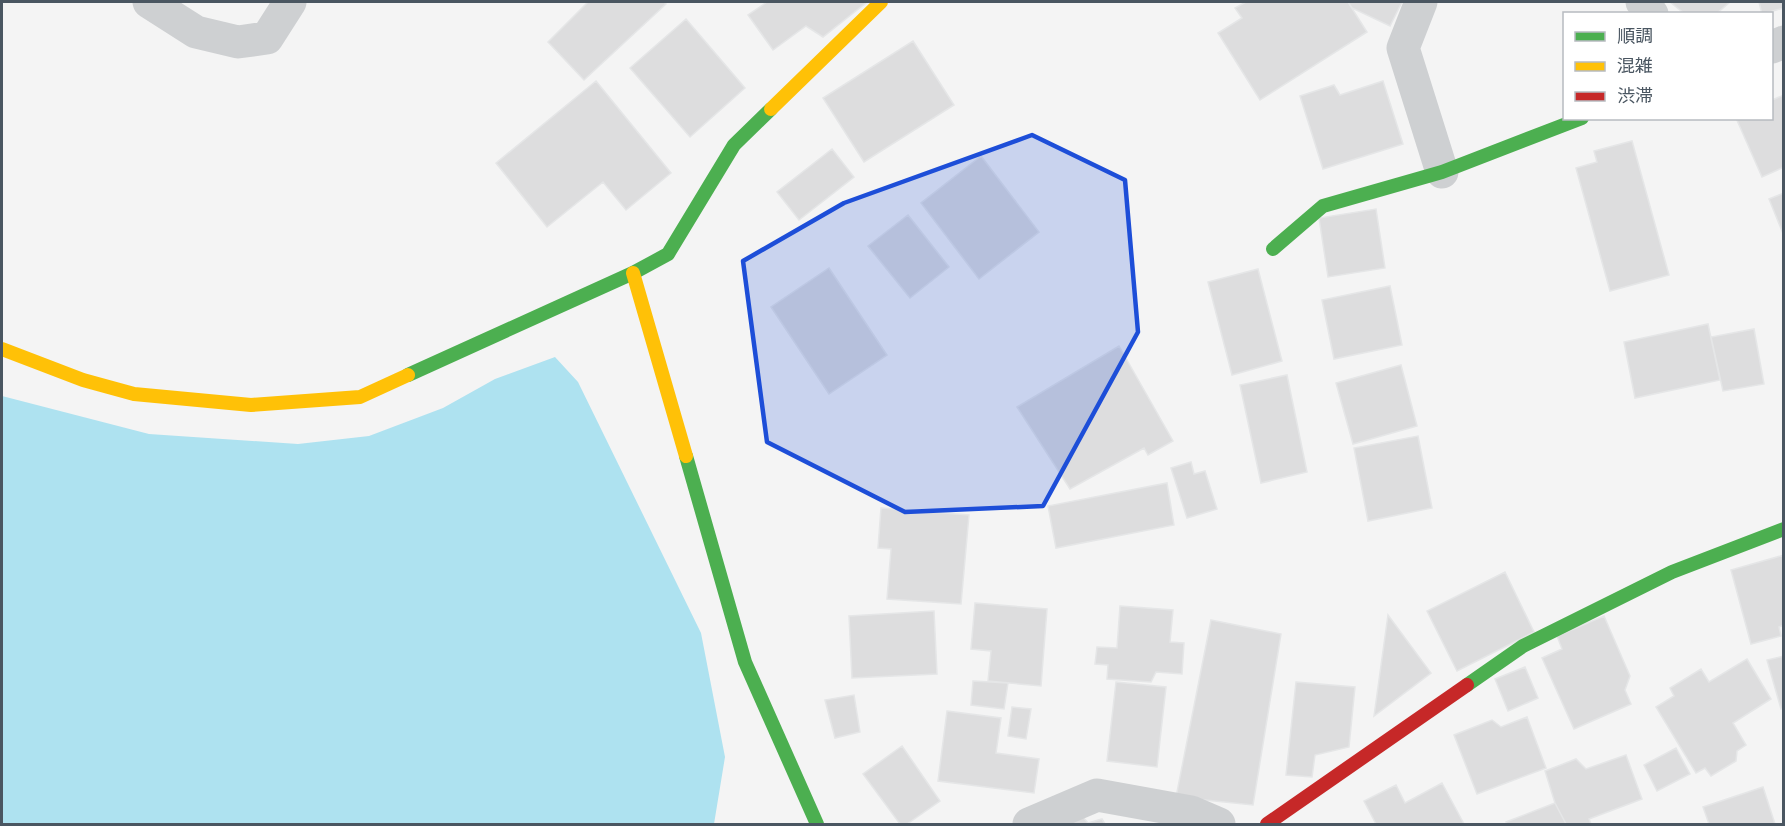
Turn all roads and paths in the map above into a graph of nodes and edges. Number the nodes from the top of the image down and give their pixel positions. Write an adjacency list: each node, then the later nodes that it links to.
1 (149, 2): 2 (street)
2 (290, 2)
3 (881, 2): 8 (street)
4 (1421, 2): 6 (street)
5 (1577, 120): 6 (street)
6 (1442, 172): 7 (street)
7 (1273, 249)
8 (633, 273): 9 (street); 11 (street)
9 (2, 349)
10 (1784, 529): 14 (street)
11 (817, 825)
12 (1029, 825): 13 (street)
13 (1219, 825)
14 (1267, 825)

